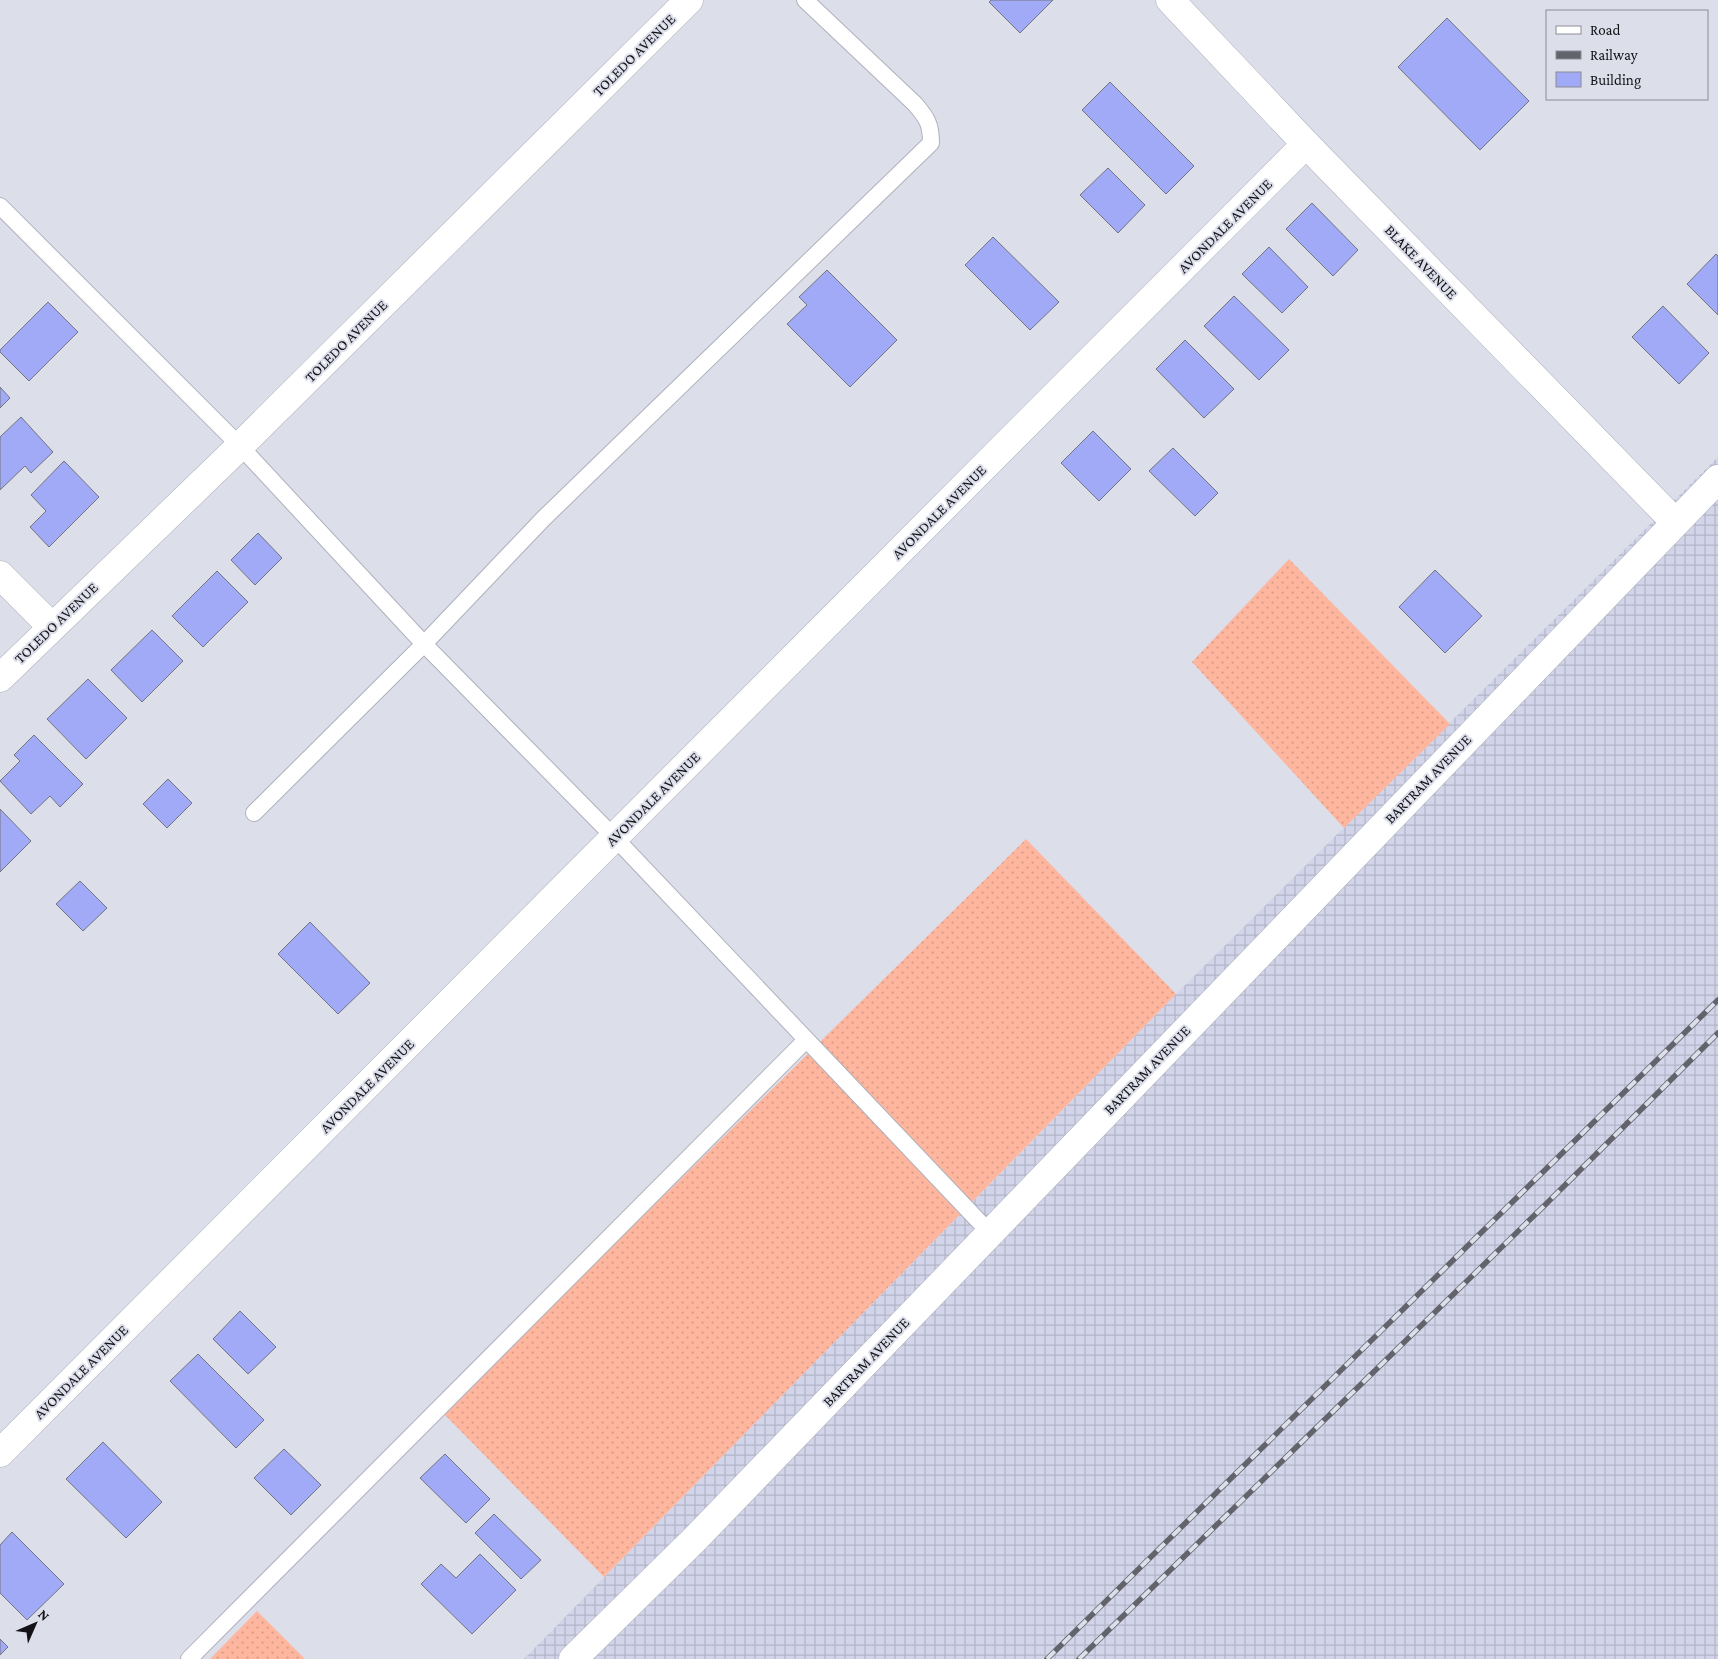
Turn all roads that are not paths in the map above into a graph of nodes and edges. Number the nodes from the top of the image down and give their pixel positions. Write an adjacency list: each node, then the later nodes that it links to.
1 (689, 0): 6 (street, TOLEDO AVENUE)
2 (805, 0): 11 (lane)
3 (1170, 0): 4 (street, BLAKE AVENUE)
4 (1306, 144): 8 (street, BLAKE AVENUE); 14 (street, AVONDALE AVENUE)
5 (0, 206): 6 (lane)
6 (240, 446): 10 (street, TOLEDO AVENUE); 11 (lane)
7 (1718, 479): 8 (street, BARTRAM AVENUE)
8 (1675, 522): 16 (street, BARTRAM AVENUE)
9 (0, 575): 10 (street)
10 (52, 627): 12 (street, TOLEDO AVENUE)
11 (424, 644): 13 (lane); 14 (lane)
12 (0, 678)
13 (254, 813)
14 (615, 838): 15 (lane); 17 (street, AVONDALE AVENUE)
15 (806, 1040): 16 (lane); 18 (lane)
16 (990, 1233): 19 (street, BARTRAM AVENUE)
17 (0, 1454)
18 (189, 1659)
19 (573, 1659)

